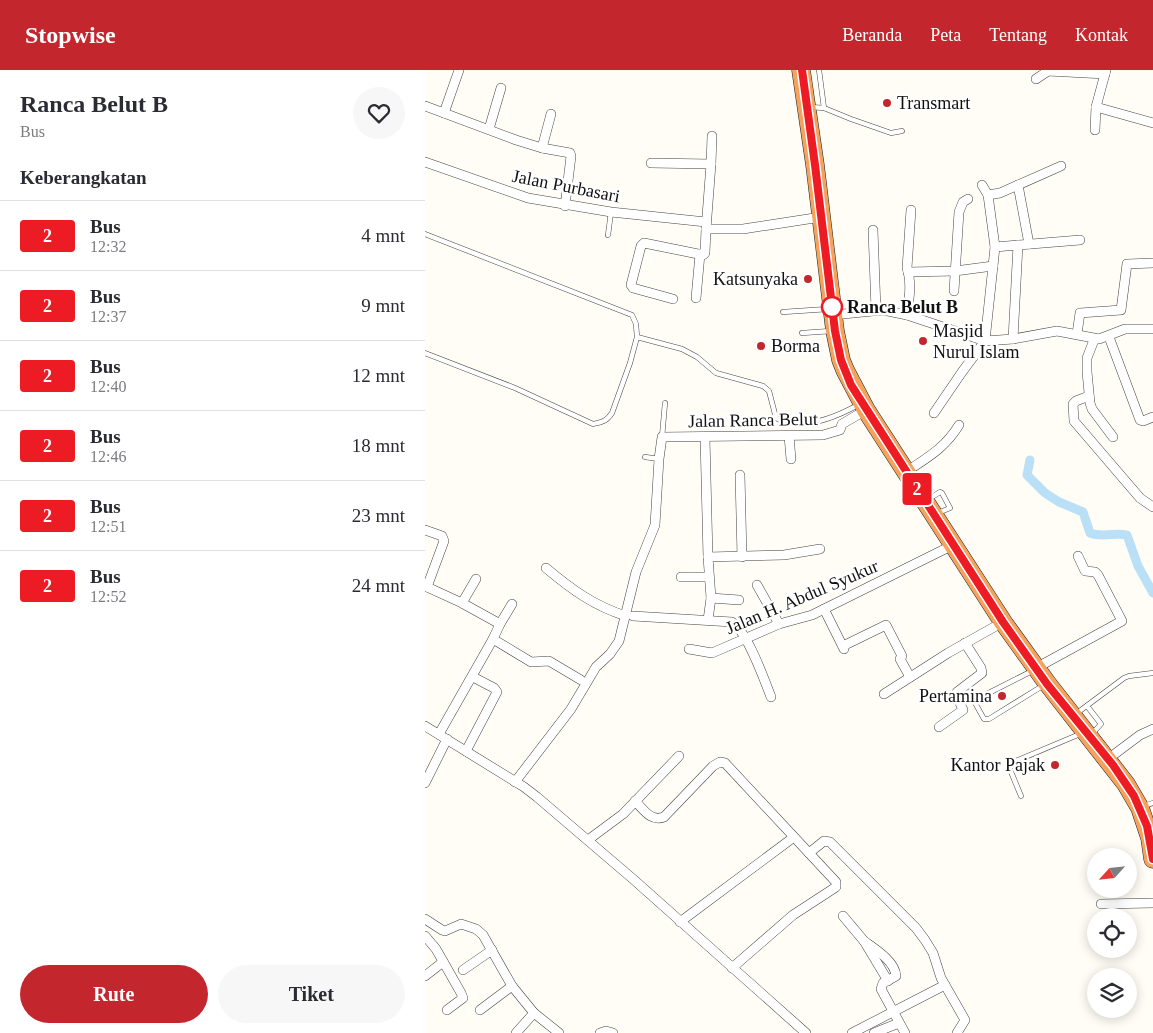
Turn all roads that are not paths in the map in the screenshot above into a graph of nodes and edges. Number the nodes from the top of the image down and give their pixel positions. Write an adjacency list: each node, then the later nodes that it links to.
1 (459, 70): 11 (street)
2 (801, 70): 10 (highway)
3 (819, 70): 10 (lane)
4 (1048, 71): 5 (street); 6 (street)
5 (1106, 72): 9 (street)
6 (1036, 79)
7 (501, 88): 14 (street)
8 (425, 106): 11 (street)
9 (1096, 108): 13 (street); 15 (street)
10 (812, 112): 16 (lane); 30 (highway)
11 (444, 113): 14 (street)
12 (551, 114): 18 (street)
13 (1153, 123)
14 (489, 129): 18 (street)
15 (1095, 130)
16 (902, 131)
17 (711, 136): 21 (street)
18 (542, 148): 27 (street)
19 (425, 162): 27 (street, Jalan Purbasari)
20 (651, 163): 21 (street)
21 (711, 164): 31 (street)
22 (1061, 166): 23 (street)
23 (1018, 184): 25 (street); 36 (street)
24 (982, 185): 25 (street)
25 (988, 195): 38 (street)
26 (968, 199): 42 (street)
27 (565, 206): 29 (street, Jalan Purbasari)
28 (911, 210): 43 (street)
29 (611, 212): 31 (street, Jalan Purbasari); 34 (lane)
30 (821, 218): 31 (street, Jalan Purbasari); 50 (highway)
31 (706, 226): 39 (street)
32 (873, 230): 47 (street)
33 (425, 234): 54 (lane)
34 (608, 235)
35 (1080, 240): 36 (street)
36 (1029, 244): 37 (street)
37 (1018, 245): 38 (street); 56 (street)
38 (995, 247): 41 (street)
39 (699, 254): 45 (street); 46 (street)
40 (1153, 263): 53 (street)
41 (993, 266): 42 (street); 57 (street)
42 (955, 271): 43 (street); 44 (street)
43 (908, 272): 49 (street)
44 (954, 291)
45 (696, 298)
46 (673, 299)
47 (876, 310): 49 (street); 50 (street)
48 (783, 312): 50 (lane)
49 (907, 316): 57 (street)
50 (833, 318): 52 (lane); 62 (highway)
51 (1153, 329): 55 (street)
52 (802, 333)
53 (1077, 334): 56 (street); 58 (street)
54 (637, 337): 59 (lane); 65 (lane)
55 (1109, 337): 58 (street); 64 (street)
56 (1013, 339): 57 (street)
57 (981, 340): 63 (street)
58 (1094, 340): 60 (street)
59 (425, 353)
60 (1089, 396): 68 (street); 76 (street)
61 (665, 404): 69 (lane)
62 (864, 406): 65 (lane); 67 (street, Jalan Ranca Belut); 74 (highway)
63 (935, 413)
64 (1153, 417)
65 (782, 421): 67 (lane)
66 (959, 425): 74 (street)
67 (785, 434): 70 (street, Jalan Ranca Belut); 73 (street)
68 (1113, 437)
69 (663, 438): 70 (street, Jalan Ranca Belut); 72 (street)
70 (705, 438): 82 (street)
71 (645, 457): 72 (lane)
72 (659, 459): 95 (street)
73 (791, 459)
74 (906, 472): 77 (highway)
75 (740, 475): 83 (street)
76 (1153, 507)
77 (930, 509): 77 (lane); 79 (highway)
78 (425, 530): 89 (street)
79 (953, 545): 94 (street, Jalan H. Abdul Syukur); 97 (highway)
80 (820, 549): 83 (street)
81 (1078, 556): 104 (street)
82 (707, 557): 83 (street); 86 (street)
83 (742, 557)
84 (546, 568): 95 (street)
85 (681, 577): 86 (street)
86 (709, 577): 90 (street)
87 (476, 579): 92 (street)
88 (757, 585): 99 (street)
89 (426, 586): 92 (street)
90 (711, 598): 91 (street); 96 (street)
91 (739, 600)
92 (463, 603): 98 (street)
93 (512, 604): 98 (street)
94 (824, 609): 99 (street, Jalan H. Abdul Syukur); 107 (street)
95 (629, 616): 96 (street); 121 (street)
96 (708, 620): 100 (street)
97 (1003, 622): 102 (street); 104 (highway)
98 (500, 624): 101 (street)
99 (779, 624): 100 (street, Jalan H. Abdul Syukur)
100 (746, 638): 103 (street, Jalan H. Abdul Syukur); 111 (street)
101 (493, 639): 106 (street); 108 (street)
102 (965, 643): 107 (street); 114 (street)
103 (689, 649)
104 (1036, 668): 109 (highway); 109 (lane)
105 (1153, 673): 112 (lane)
106 (473, 677): 117 (street); 118 (street)
107 (910, 677): 110 (street)
108 (581, 680)
109 (1047, 684): 112 (highway)
110 (884, 694)
111 (771, 697)
112 (1080, 711): 116 (highway)
113 (425, 726): 117 (street)
114 (939, 727)
115 (1153, 729): 120 (street)
116 (1088, 733): 120 (highway); 123 (lane)
117 (443, 737): 118 (street); 122 (street)
118 (466, 751): 121 (street)
119 (679, 756): 124 (street)
120 (1108, 759): 125 (highway)
121 (515, 782): 127 (street)
122 (425, 783)
123 (1021, 796)
124 (635, 801): 126 (street); 127 (street)
125 (1147, 805): 129 (highway)
126 (794, 837): 128 (street); 134 (street)
127 (588, 840): 134 (street)
128 (809, 853): 138 (street); 141 (street)
129 (1153, 859)
130 (1153, 903): 131 (street)
131 (1101, 904)
132 (843, 916): 145 (street)
133 (425, 919): 136 (street)
134 (680, 922): 138 (street)
135 (425, 936): 137 (street)
136 (492, 950): 139 (street); 142 (street)
137 (443, 962): 140 (street); 143 (street)
138 (732, 968): 152 (street)
139 (463, 970)
140 (425, 976)
141 (945, 985): 145 (street); 156 (street)
142 (512, 986): 144 (street); 146 (street)
143 (447, 1010)
144 (480, 1010)
145 (893, 1011): 147 (street); 153 (street)
146 (534, 1013): 148 (street); 149 (street)
147 (899, 1023): 154 (street); 155 (street)
148 (516, 1033)
149 (559, 1033)
150 (600, 1033): 151 (street)
151 (613, 1033)
152 (807, 1033)
153 (852, 1033)
154 (874, 1033)
155 (905, 1033)
156 (957, 1033)

